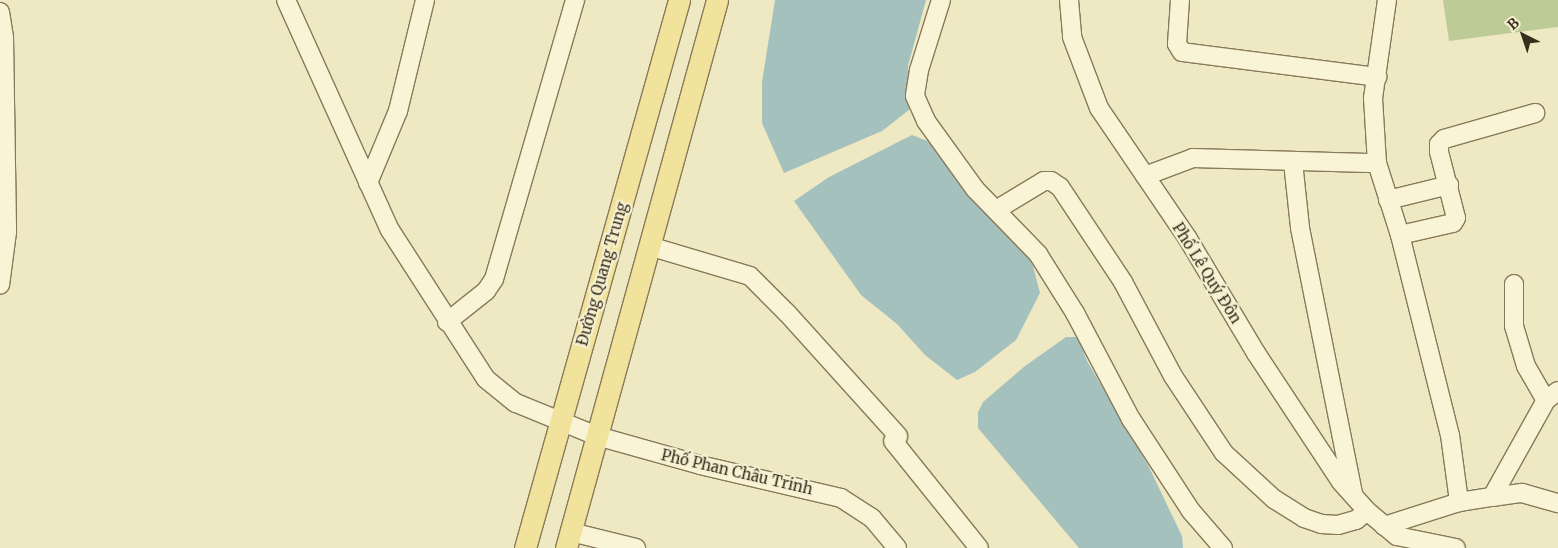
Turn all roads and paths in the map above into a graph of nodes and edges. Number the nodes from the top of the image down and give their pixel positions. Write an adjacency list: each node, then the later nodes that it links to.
1 (286, 0): 17 (street, Phố Phan Châu Trinh)
2 (425, 0): 17 (street)
3 (575, 0): 26 (street)
4 (679, 0): 28 (main road, Đường Quang Trung)
5 (718, 0): 23 (main road)
6 (941, 0): 20 (street)
7 (1069, 0): 16 (street, Phố Lê Quý Đôn)
8 (1180, 0): 11 (street)
9 (1386, 0): 11 (street)
10 (0, 12): 12 (street)
11 (1377, 77): 15 (street)
12 (3, 103): 21 (street)
13 (1535, 113): 18 (street)
14 (1293, 162): 15 (street); 16 (street); 31 (street)
15 (1376, 163): 19 (street)
16 (1145, 176): 31 (street, Phố Lê Quý Đôn)
17 (368, 183): 26 (street, Phố Phan Châu Trinh)
18 (1449, 185): 19 (street); 22 (street)
19 (1388, 200): 22 (street)
20 (996, 210): 34 (street); 41 (street)
21 (3, 232): 25 (street)
22 (1400, 235): 32 (street)
23 (649, 246): 29 (main road); 40 (street)
24 (1514, 284): 27 (street)
25 (0, 285)
26 (447, 322): 28 (street, Phố Phan Châu Trinh)
27 (1552, 395): 30 (street)
28 (562, 421): 29 (street, Phố Phan Châu Trinh); 37 (main road, Đường Quang Trung)
29 (597, 436): 36 (main road); 39 (street, Phố Phan Châu Trinh)
30 (1492, 497): 32 (street); 33 (street)
31 (1354, 498): 34 (street, Phố Lê Quý Đôn)
32 (1459, 502): 35 (street)
33 (1558, 502)
34 (1367, 511): 35 (street, Phố Lê Quý Đôn)
35 (1395, 533): 42 (street, Phố Lê Quý Đôn)
36 (568, 540): 38 (street)
37 (525, 548)
38 (636, 548)
39 (897, 548)
40 (979, 548)
41 (1223, 548)
42 (1456, 548)

